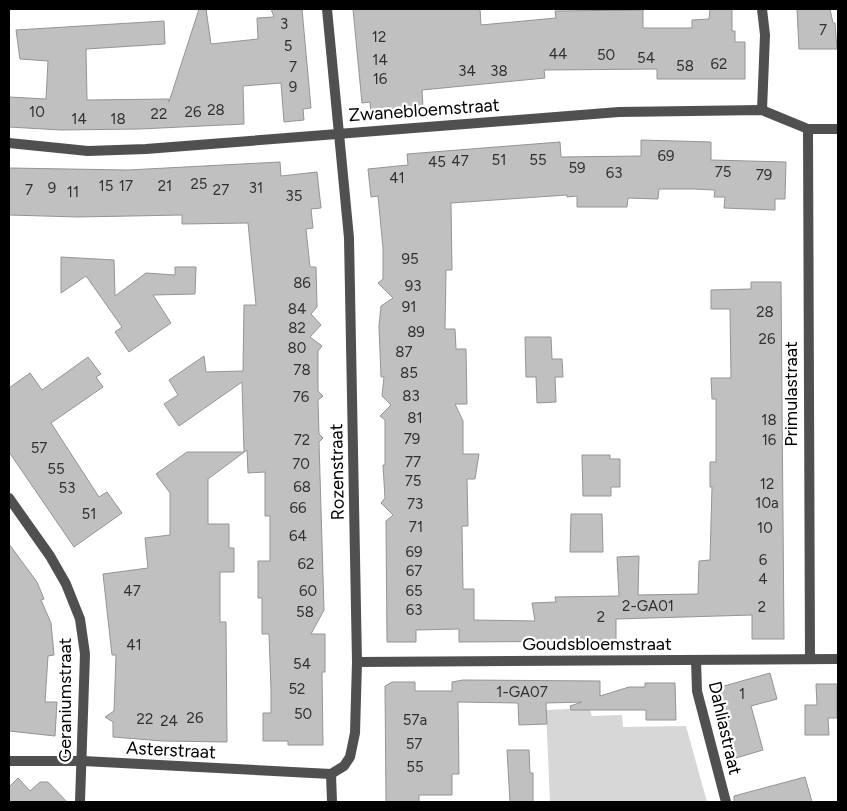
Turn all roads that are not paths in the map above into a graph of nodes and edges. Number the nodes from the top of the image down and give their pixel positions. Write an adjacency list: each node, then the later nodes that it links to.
1 (327, 9): 6 (street, Rozenstraat)
2 (762, 9): 3 (street)
3 (762, 110): 4 (street, Zwanebloemstraat); 6 (street, Zwanebloemstraat)
4 (808, 129): 5 (street, Zwanebloemstraat); 9 (street, Primulastraat)
5 (838, 129)
6 (340, 132): 7 (street, Zwanebloemstraat); 12 (street, Rozenstraat)
7 (9, 143)
8 (9, 498): 14 (street, Geraniumstraat)
9 (810, 659): 10 (street, Goudsbloemstraat); 11 (street, Goudsbloemstraat)
10 (696, 660): 12 (street, Goudsbloemstraat); 18 (street, Dahliastraat)
11 (838, 660)
12 (356, 662): 15 (street, Rozenstraat)
13 (9, 761): 14 (street, Asterstraat)
14 (82, 762): 15 (street, Asterstraat); 16 (street, Geraniumstraat)
15 (332, 774): 17 (street)
16 (80, 802)
17 (332, 802)
18 (726, 802)

